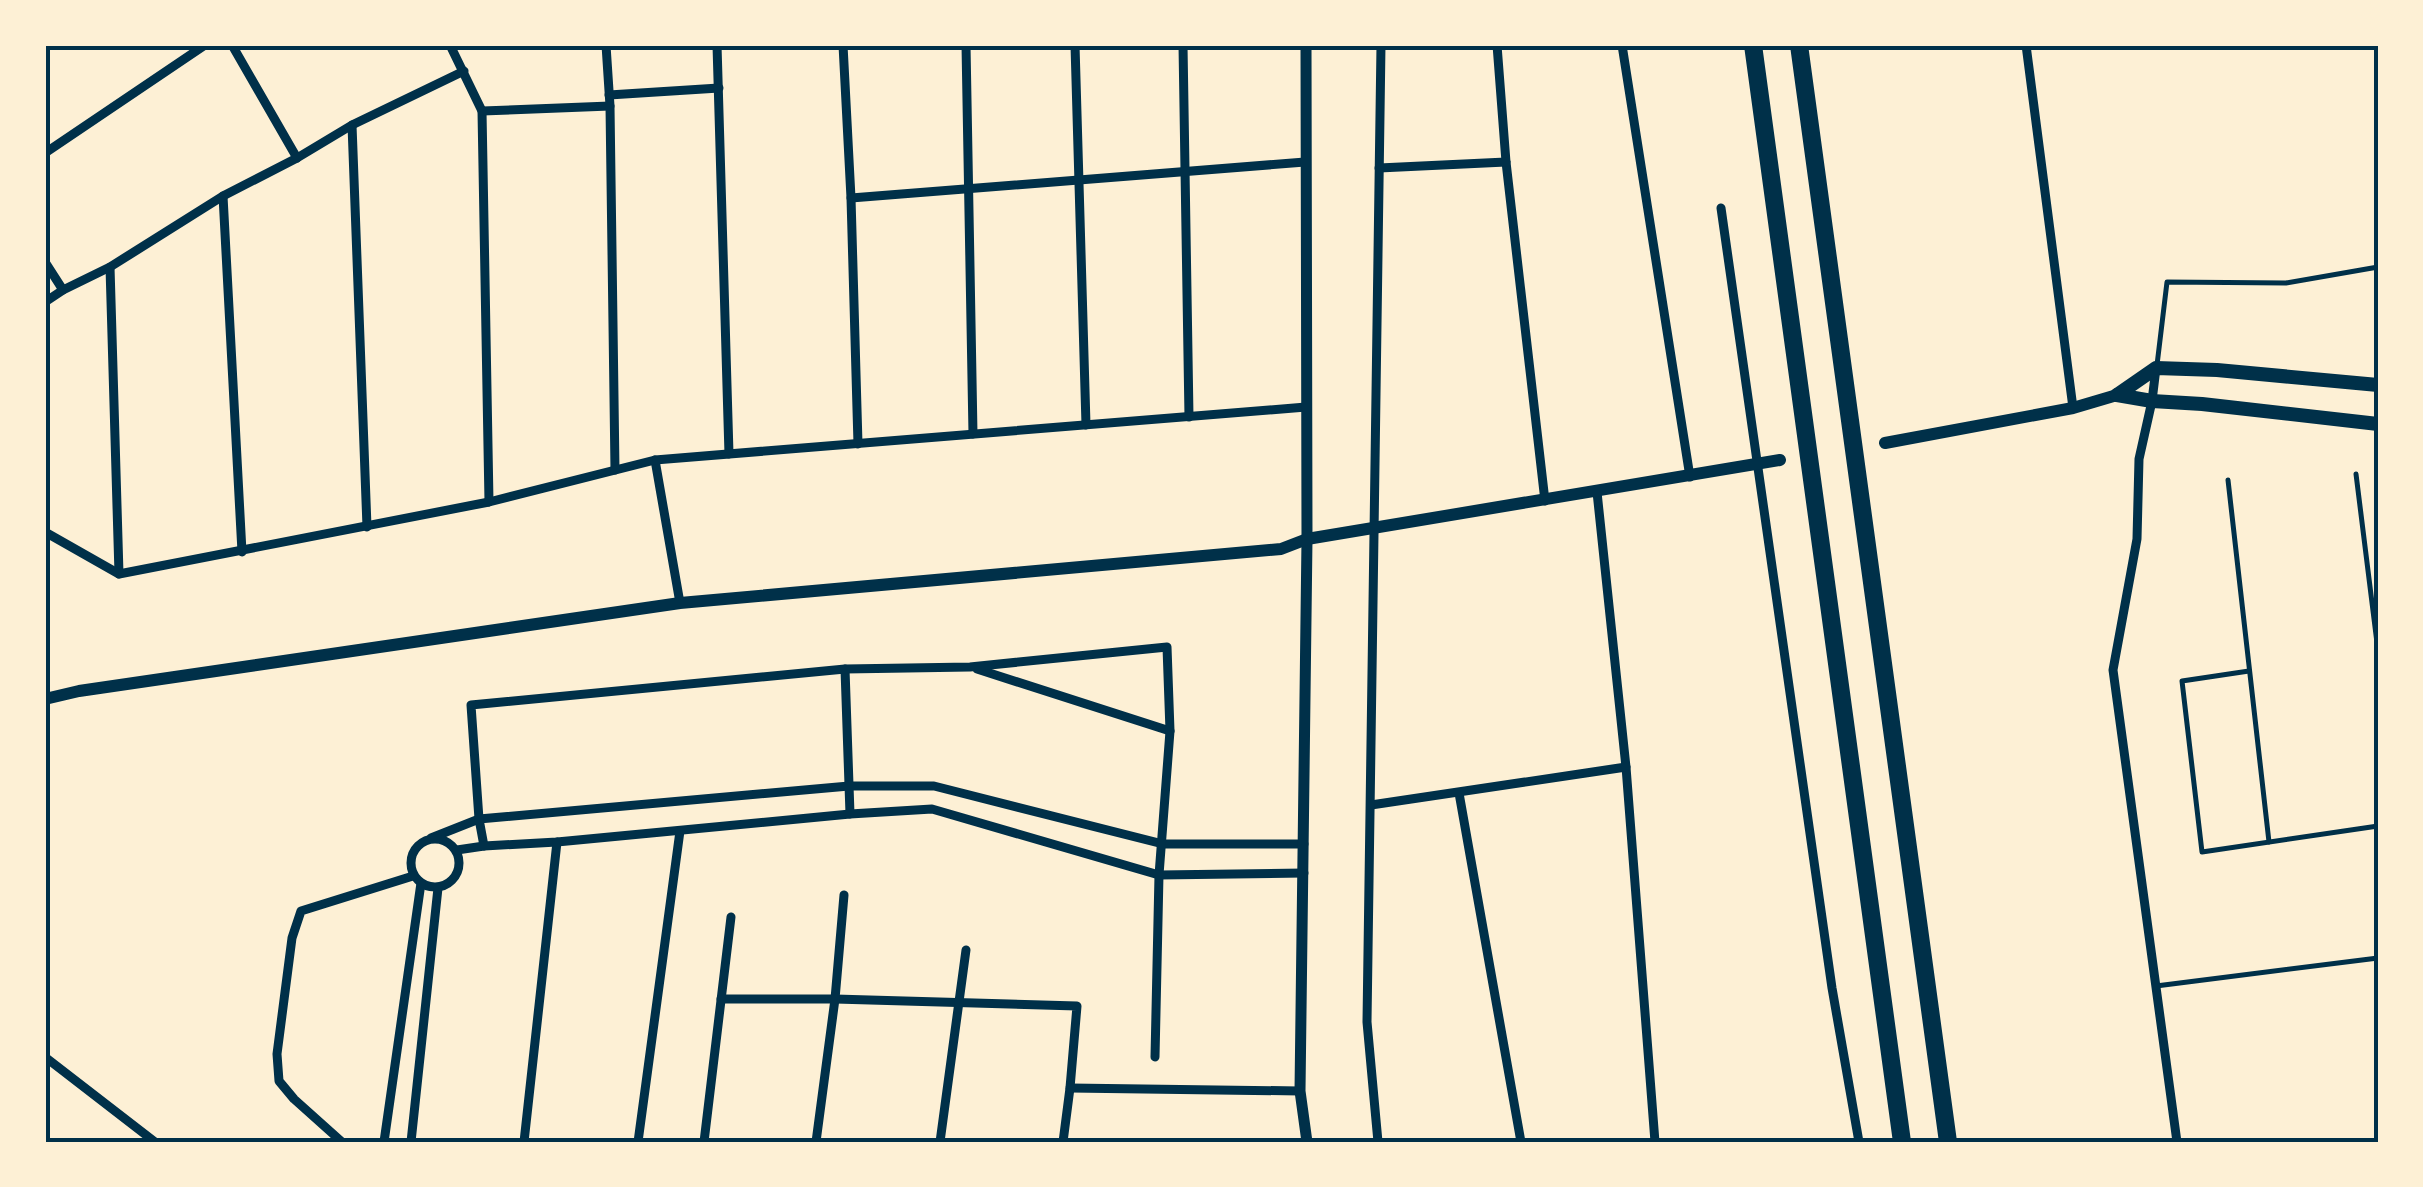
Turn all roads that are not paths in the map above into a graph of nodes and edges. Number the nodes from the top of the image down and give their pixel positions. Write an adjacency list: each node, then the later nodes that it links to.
1 (204, 45): 22 (street)
2 (232, 45): 23 (street)
3 (450, 45): 17 (street)
4 (606, 45): 19 (street)
5 (718, 45): 18 (street)
6 (843, 45): 31 (street)
7 (966, 45): 29 (street)
8 (1075, 45): 28 (street)
9 (1184, 45): 27 (street)
10 (1306, 45): 24 (street)
11 (1381, 45): 26 (street)
12 (1497, 45): 25 (street)
13 (1622, 45): 56 (street)
14 (1754, 45): 120 (highway)
15 (1799, 45): 121 (highway)
16 (2026, 45): 43 (street)
17 (464, 72): 20 (street); 21 (street)
18 (719, 88): 19 (street); 50 (street)
19 (609, 100): 20 (street); 54 (street)
20 (482, 110): 60 (street)
21 (352, 125): 23 (street); 61 (street)
22 (45, 153)
23 (297, 158): 30 (street)
24 (1306, 162): 27 (street); 42 (street)
25 (1506, 162): 26 (street); 59 (street)
26 (1379, 168): 62 (street)
27 (1186, 172): 28 (street); 44 (street)
28 (1079, 180): 29 (street); 46 (street)
29 (968, 188): 31 (street); 47 (street)
30 (223, 196): 34 (street); 65 (street)
31 (851, 198): 49 (street)
32 (1721, 208): 53 (street)
33 (45, 262): 36 (street)
34 (110, 267): 36 (street); 66 (street)
35 (2378, 267): 38 (lane)
36 (62, 290): 37 (street)
37 (45, 302)
38 (2156, 368): 39 (main road); 40 (main road); 41 (street)
39 (2378, 386)
40 (2117, 394): 41 (main road); 43 (main road)
41 (2152, 402): 45 (main road); 97 (street)
42 (1306, 407): 44 (street); 64 (street)
43 (2073, 408): 48 (main road)
44 (1189, 417): 46 (street)
45 (2378, 424)
46 (1086, 425): 47 (street)
47 (972, 434): 49 (street)
48 (1885, 443)
49 (858, 444): 50 (street)
50 (729, 454): 51 (street)
51 (655, 460): 54 (street); 67 (street)
52 (1780, 460): 53 (main road)
53 (1758, 465): 56 (main road); 119 (street)
54 (615, 470): 60 (street)
55 (2356, 474): 68 (lane)
56 (1690, 477): 58 (main road)
57 (2228, 480): 71 (lane)
58 (1596, 492): 59 (main road); 74 (street)
59 (1545, 501): 62 (main road)
60 (488, 502): 61 (street)
61 (367, 526): 65 (street)
62 (1368, 530): 64 (main road); 77 (street)
63 (45, 532): 66 (street)
64 (1311, 539): 67 (main road); 86 (street)
65 (242, 552): 66 (street)
66 (119, 574)
67 (680, 604): 72 (main road)
68 (2378, 651)
69 (970, 667): 70 (street); 73 (street); 73 (street)
70 (845, 669): 75 (street); 79 (street)
71 (2249, 672): 84 (lane); 84 (lane)
72 (45, 700)
73 (1170, 731): 85 (street)
74 (1626, 767): 76 (street); 118 (street)
75 (849, 786): 78 (street); 79 (street); 85 (street)
76 (1459, 793): 77 (street); 117 (street)
77 (1371, 805): 116 (street)
78 (850, 814): 81 (street); 90 (street)
79 (479, 818): 82 (street); 87 (street)
80 (2378, 826): 84 (lane)
81 (680, 831): 83 (street); 110 (street)
82 (431, 838): 88 (street); 91 (street)
83 (557, 842): 87 (street); 109 (street)
84 (2269, 842)
85 (1162, 844): 86 (street); 90 (street)
86 (1304, 844): 89 (street)
87 (484, 846): 88 (street)
88 (457, 850): 92 (street)
89 (1304, 873): 90 (street); 104 (street)
90 (1159, 874): 101 (street)
91 (417, 880): 92 (street); 106 (street); 107 (street)
92 (438, 888): 108 (street)
93 (844, 895): 98 (street)
94 (731, 917): 99 (street)
95 (966, 950): 100 (street)
96 (2378, 958): 97 (lane)
97 (2156, 986): 122 (street)
98 (834, 998): 99 (street); 100 (street); 112 (street)
99 (721, 1000): 111 (street)
100 (959, 1002): 103 (street); 113 (street)
101 (1155, 1058)
102 (46, 1061): 105 (street)
103 (1070, 1088): 104 (street); 114 (street)
104 (1300, 1091): 115 (street)
105 (155, 1142)
106 (342, 1142)
107 (384, 1142)
108 (411, 1142)
109 (524, 1142)
110 (638, 1142)
111 (704, 1142)
112 (816, 1142)
113 (940, 1142)
114 (1063, 1142)
115 (1307, 1142)
116 (1378, 1142)
117 (1521, 1142)
118 (1654, 1142)
119 (1859, 1142)
120 (1902, 1142)
121 (1948, 1142)
122 (2177, 1142)

